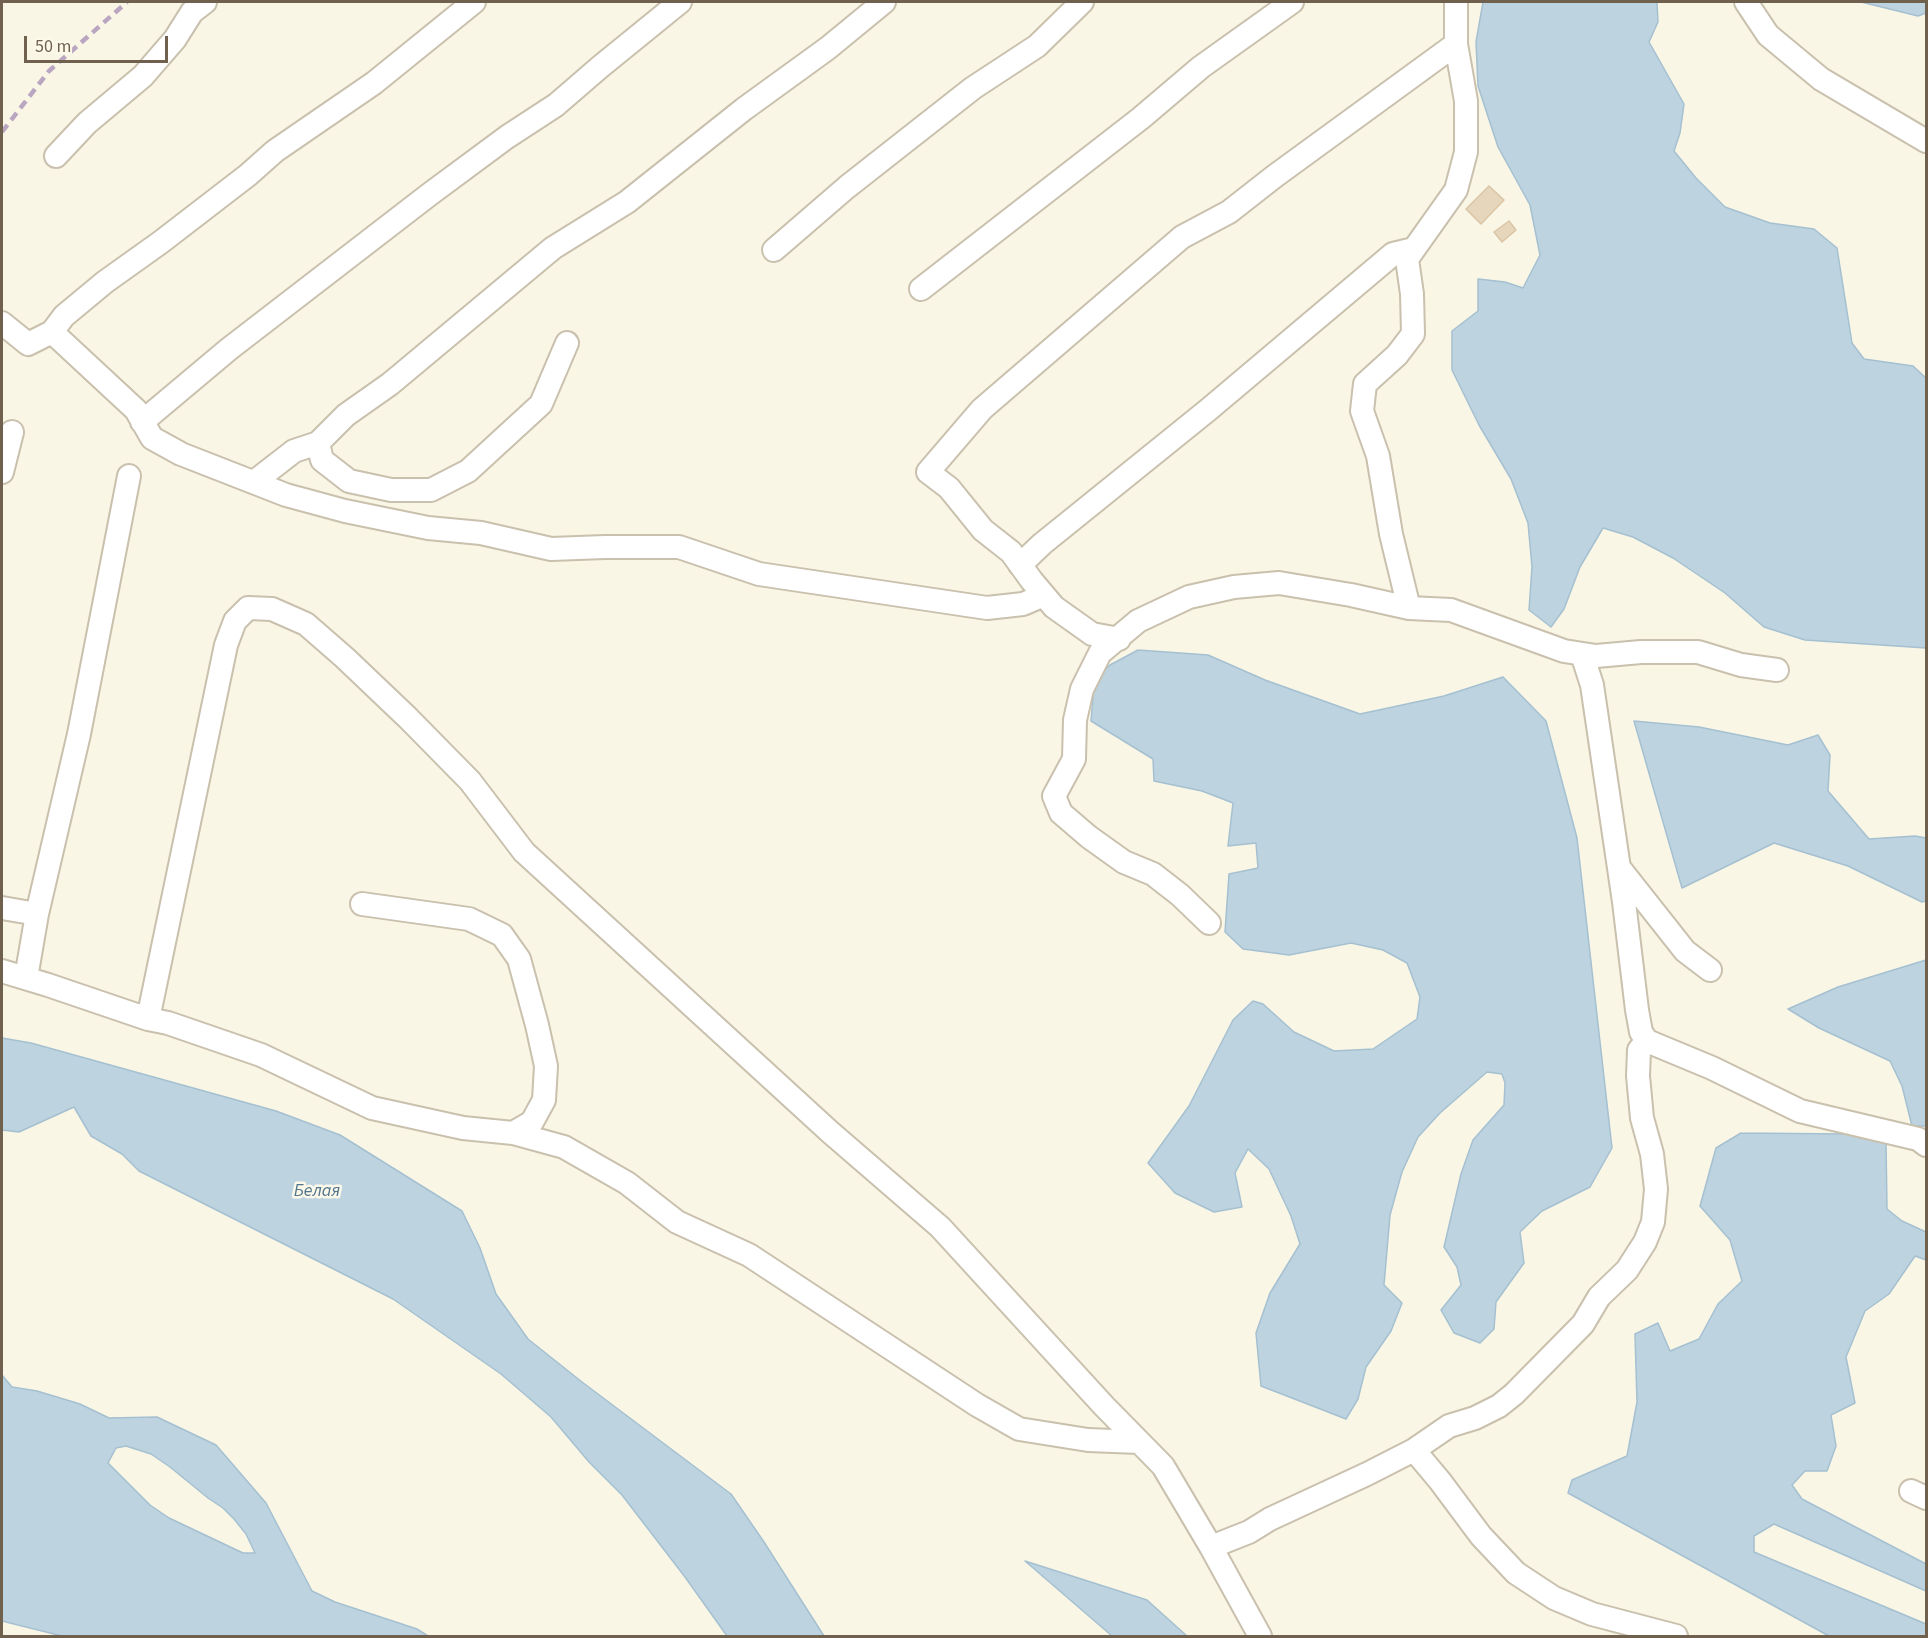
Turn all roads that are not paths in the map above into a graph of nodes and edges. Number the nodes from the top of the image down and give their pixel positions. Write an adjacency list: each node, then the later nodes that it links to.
1 (205, 2): 11 (lane)
2 (474, 2): 16 (lane)
3 (680, 2): 18 (lane)
4 (884, 2): 20 (lane)
5 (1082, 2): 13 (lane)
6 (1292, 2): 14 (lane)
7 (1456, 2): 9 (lane)
8 (1746, 2): 10 (lane)
9 (1456, 44): 12 (lane); 24 (lane)
10 (1926, 141)
11 (56, 156)
12 (1414, 249): 24 (lane); 26 (lane)
13 (774, 250)
14 (921, 289)
15 (2, 322): 16 (lane)
16 (52, 332): 18 (lane)
17 (567, 343): 20 (lane)
18 (142, 422): 23 (lane)
19 (12, 432): 21 (lane)
20 (318, 443): 23 (lane)
21 (2, 472)
22 (129, 476): 33 (lane)
23 (254, 482): 25 (lane)
24 (1020, 565): 25 (lane)
25 (1044, 595): 27 (lane)
26 (1409, 608): 27 (lane); 28 (lane)
27 (1119, 639): 34 (lane)
28 (1582, 654): 29 (lane); 30 (lane)
29 (1777, 670)
30 (1619, 867): 35 (lane); 39 (lane)
31 (362, 904): 40 (lane)
32 (2, 908): 33 (lane)
33 (37, 914): 37 (lane)
34 (1209, 923)
35 (1710, 970)
36 (2, 971): 37 (lane)
37 (26, 978): 38 (lane)
38 (148, 1019): 40 (lane); 42 (lane)
39 (1647, 1041): 41 (lane); 43 (lane)
40 (513, 1132): 42 (lane)
41 (1926, 1145)
42 (1139, 1442): 44 (lane)
43 (1414, 1450): 44 (lane); 46 (lane)
44 (1211, 1547): 45 (lane)
45 (1260, 1636)
46 (1676, 1636)

